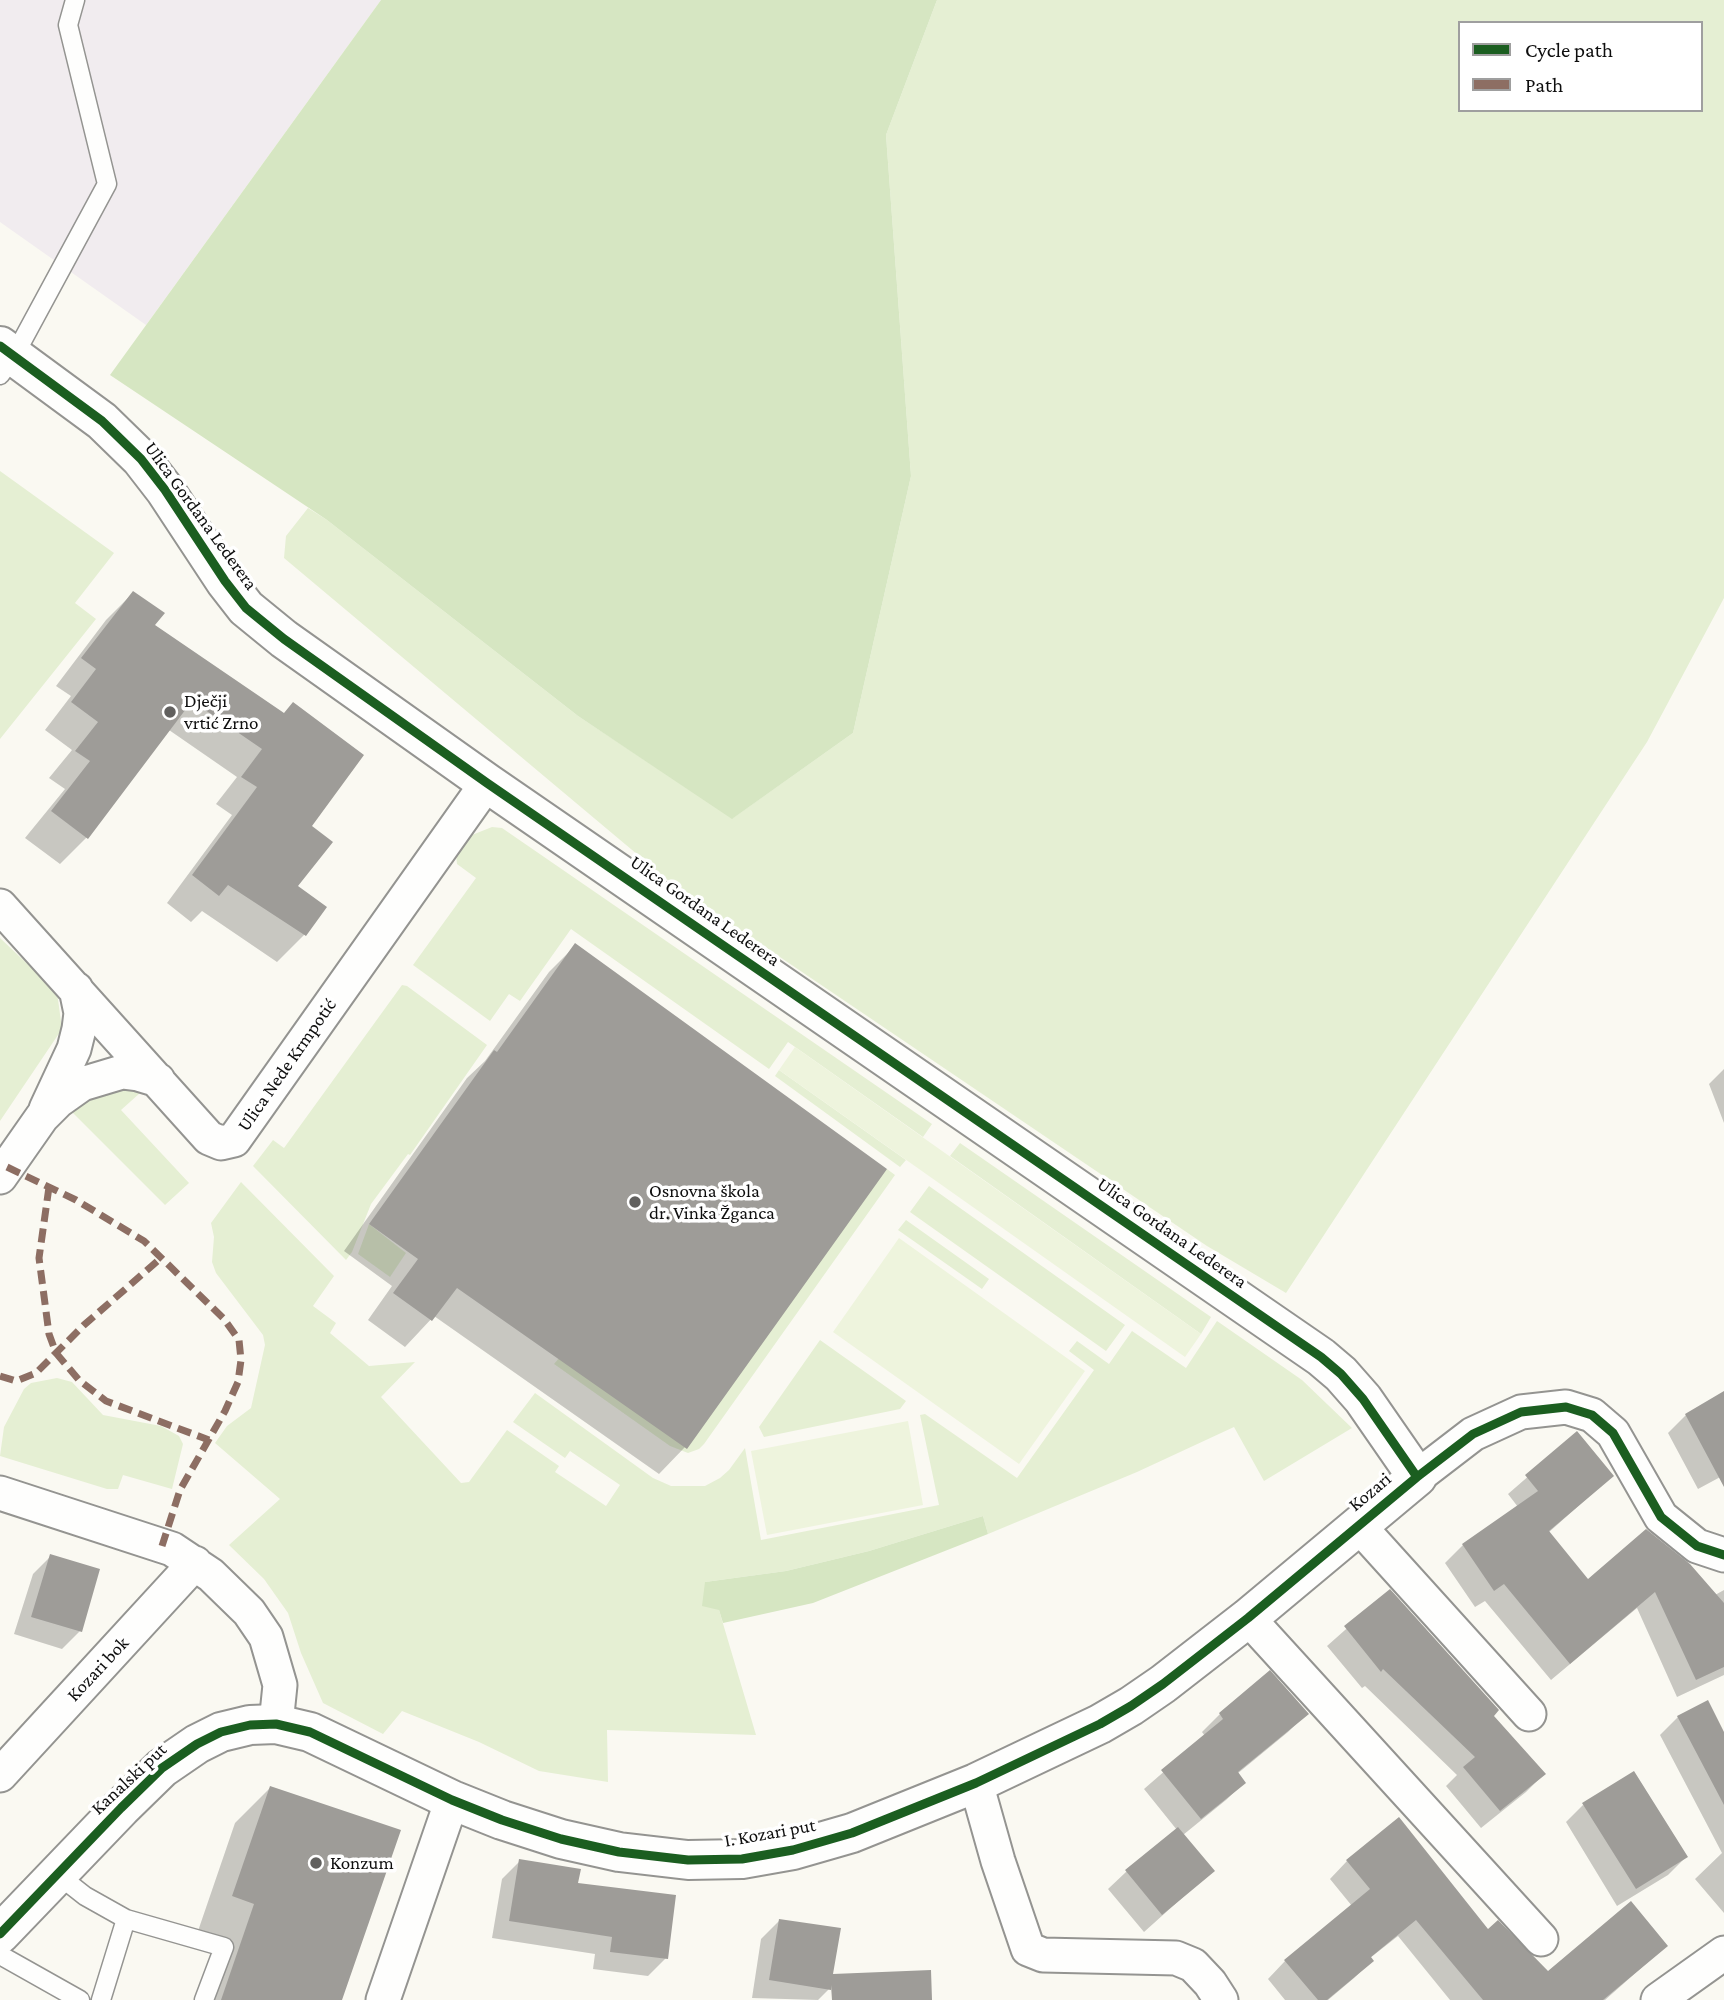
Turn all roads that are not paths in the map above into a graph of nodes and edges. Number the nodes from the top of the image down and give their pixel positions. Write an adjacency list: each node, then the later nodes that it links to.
1 (75, 0): 2 (lane)
2 (5, 359): 3 (street, Ulica Gordana Lederera)
3 (487, 783): 6 (street, Ulica Nede Krmpotić); 9 (street, Ulica Gordana Lederera)
4 (0, 906): 5 (street, Ulica Nede Krmpotić)
5 (76, 989): 6 (street, Ulica Nede Krmpotić); 7 (street)
6 (158, 1080): 7 (street)
7 (42, 1117): 8 (street)
8 (0, 1177)
9 (1417, 1477): 11 (street, Kozari); 12 (street, Kozari)
10 (0, 1493): 13 (street)
11 (1358, 1525): 14 (street, Kozari); 15 (street, Kozari)
12 (1724, 1555)
13 (195, 1563): 16 (street); 19 (street, Kozari bok)
14 (1248, 1618): 17 (street, Kozari); 25 (street)
15 (1529, 1714)
16 (276, 1724): 18 (street, Kanalski put); 22 (street, Kanalski put)
17 (1100, 1724): 20 (street, I. Kozari put)
18 (393, 1773): 21 (street, I. Kozari put)
19 (0, 1775)
20 (976, 1783): 21 (street, I. Kozari put); 31 (street)
21 (452, 1800): 30 (street)
22 (57, 1874): 23 (lane); 24 (street, Kanalski put)
23 (126, 1919): 28 (lane); 29 (lane)
24 (1, 1938): 27 (lane)
25 (1541, 1939)
26 (1724, 1953): 32 (street)
27 (80, 2000)
28 (101, 2000)
29 (204, 2000)
30 (383, 2000)
31 (1222, 2000)
32 (1658, 2000)

